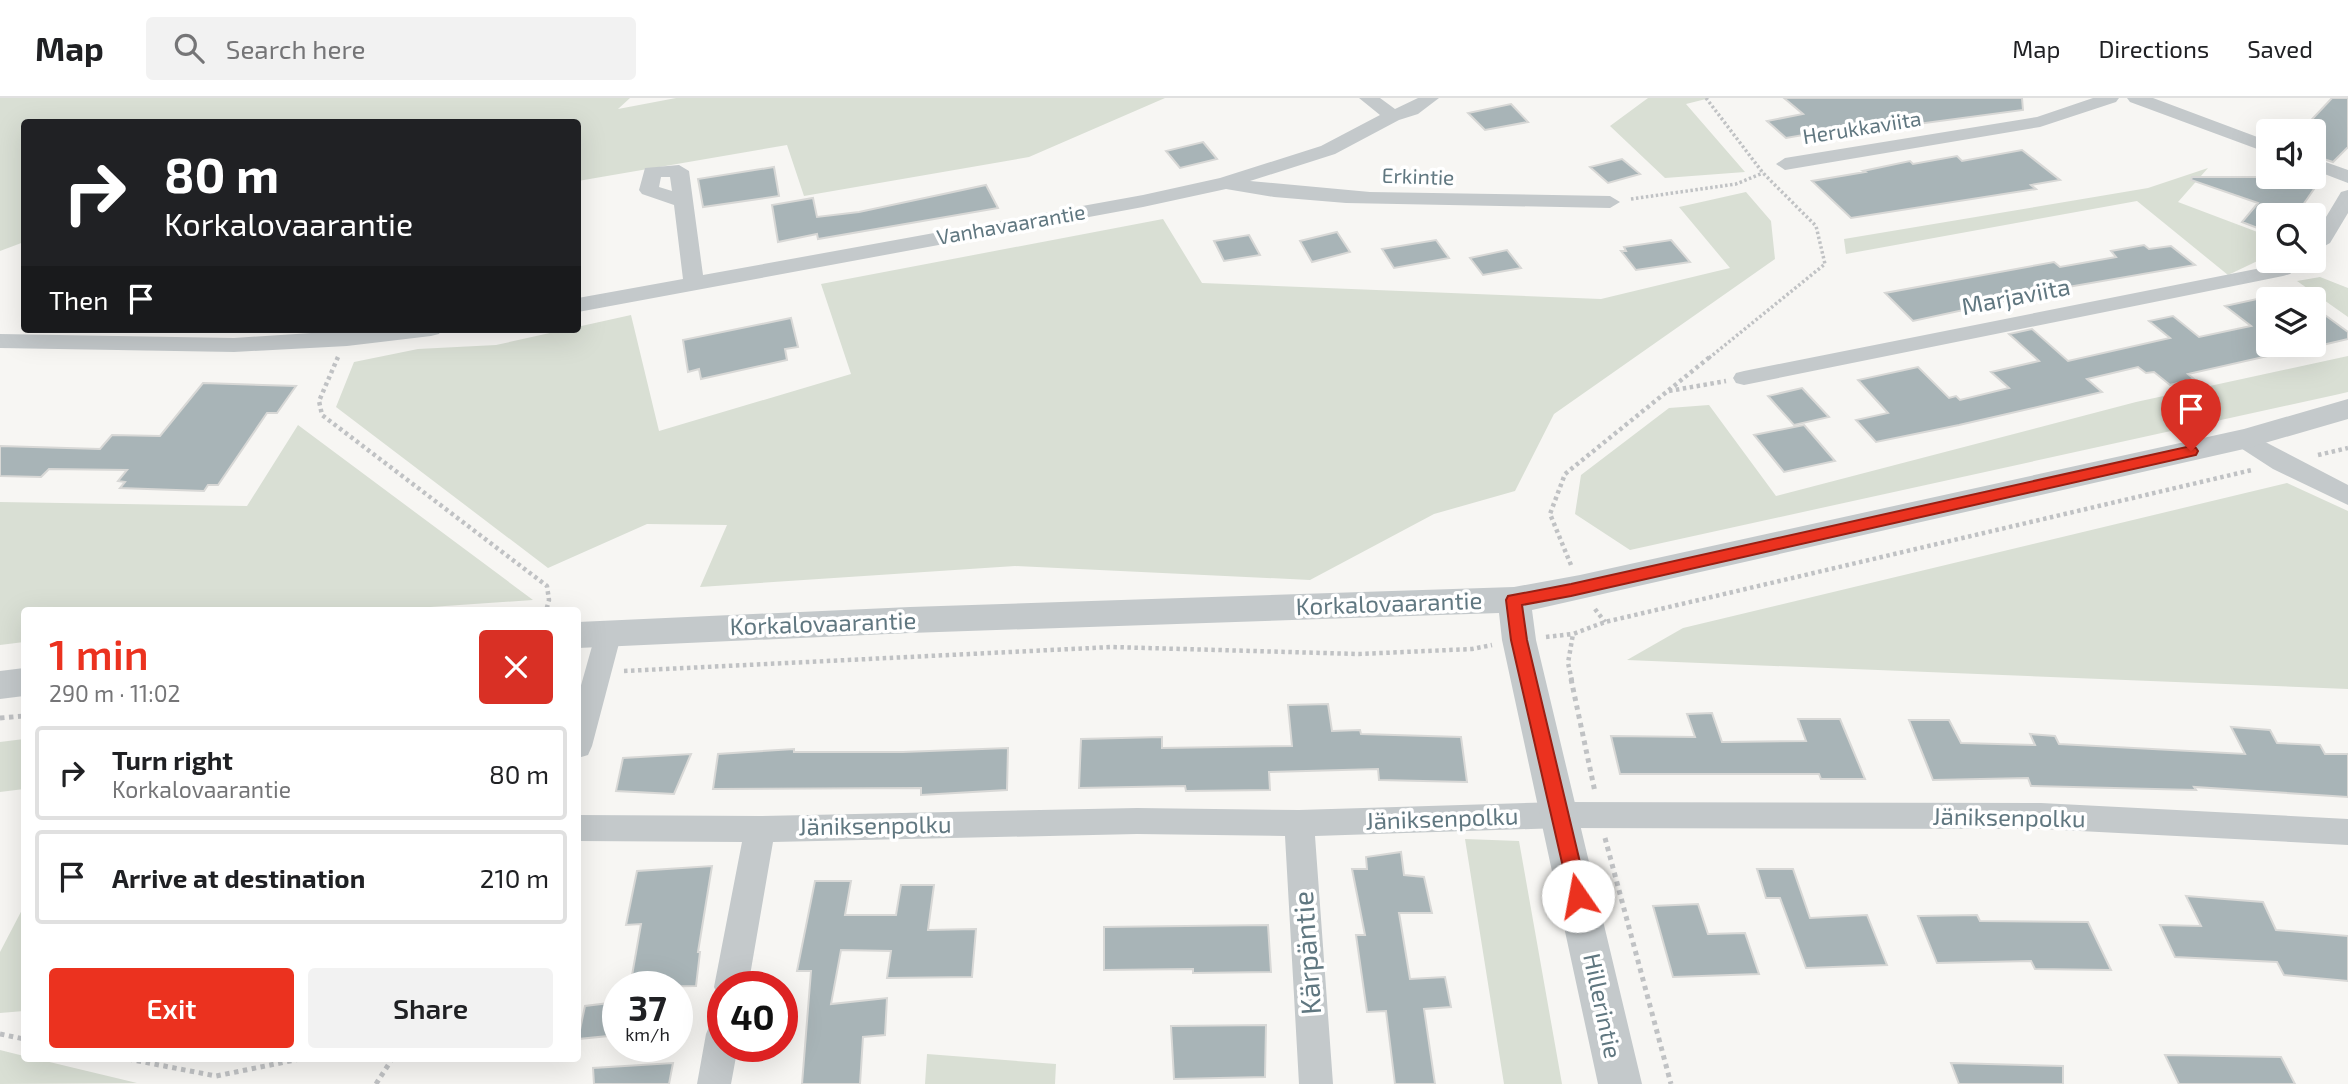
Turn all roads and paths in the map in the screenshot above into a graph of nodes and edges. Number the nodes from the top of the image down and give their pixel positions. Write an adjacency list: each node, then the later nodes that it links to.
1 (1368, 98): 6 (street)
2 (1430, 98): 6 (street, Vanhavaarantie)
3 (1706, 98): 10 (path)
4 (2110, 98): 8 (street, Herukkaviita)
5 (2136, 98): 7 (street)
6 (1393, 116): 12 (street, Vanhavaarantie)
7 (2256, 143)
8 (1785, 164)
9 (2326, 169): 11 (street)
10 (1763, 173): 15 (path); 24 (path)
11 (2348, 177)
12 (1225, 183): 15 (street, Erkintie); 18 (street, Vanhavaarantie)
13 (2348, 196): 16 (street)
14 (682, 201): 18 (street)
15 (1610, 202)
16 (2326, 234)
17 (2268, 273): 23 (street, Marjaviita)
18 (694, 283): 19 (street, Vanhavaarantie)
19 (581, 304)
20 (397, 333): 21 (street)
21 (346, 339): 22 (street); 32 (path)
22 (0, 341)
23 (1744, 378): 24 (path)
24 (1668, 391): 30 (path)
25 (2348, 409): 26 (street, Korkalovaarantie)
26 (2244, 439): 28 (street); 30 (street, Korkalovaarantie)
27 (2348, 448): 28 (path)
28 (2283, 463): 29 (street); 33 (path)
29 (2348, 495)
30 (1580, 588): 31 (street, Korkalovaarantie); 33 (path)
31 (1514, 600): 34 (street, Korkalovaarantie); 36 (street, Hillerintie)
32 (547, 607)
33 (1605, 622): 35 (path)
34 (593, 634): 37 (street)
35 (1573, 634): 36 (path); 44 (path)
36 (1519, 640): 37 (path); 43 (street, Hillerintie)
37 (599, 672): 42 (street)
38 (21, 682): 39 (street)
39 (0, 685)
40 (21, 716): 41 (path)
41 (0, 718)
42 (581, 735)
43 (1560, 815): 44 (street, Jäniksenpolku); 45 (street, Jäniksenpolku); 59 (street, Hillerintie)
44 (1600, 817): 48 (street, Jäniksenpolku); 60 (path)
45 (1299, 823): 47 (street, Jäniksenpolku); 58 (street, Kärpäntie)
46 (581, 828): 47 (street, Jäniksenpolku)
47 (760, 829): 49 (street)
48 (2348, 832)
49 (734, 971)
50 (0, 1034): 51 (path)
51 (21, 1038)
52 (144, 1062): 53 (path)
53 (285, 1062)
54 (391, 1062): 56 (path)
55 (718, 1062): 57 (street)
56 (376, 1084)
57 (714, 1084)
58 (1316, 1084)
59 (1620, 1084)
60 (1671, 1084)

